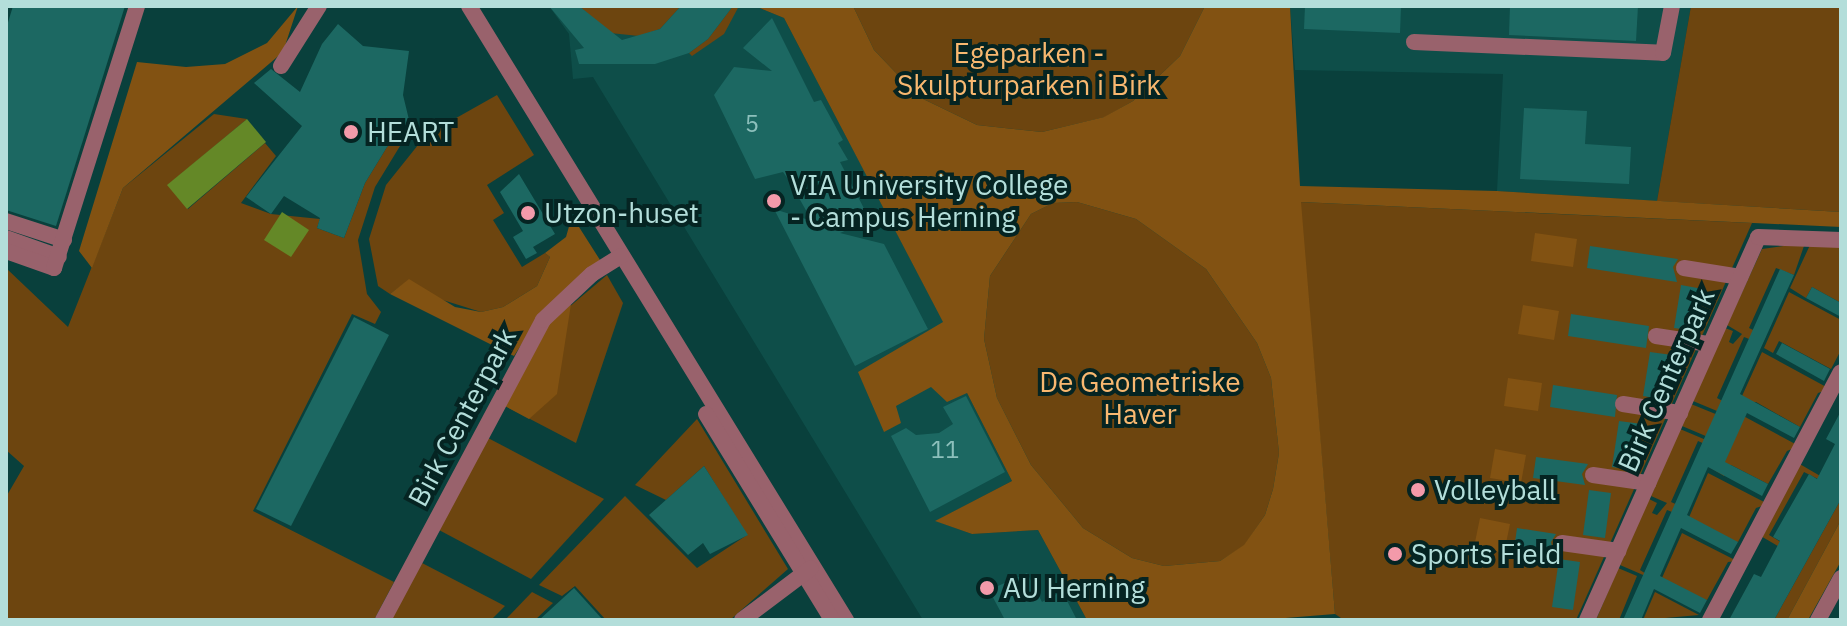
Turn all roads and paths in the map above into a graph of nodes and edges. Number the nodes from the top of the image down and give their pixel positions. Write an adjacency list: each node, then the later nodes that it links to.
1 (137, 6): 13 (street)
2 (319, 6): 7 (street)
3 (457, 6): 8 (street)
4 (469, 6): 8 (street)
5 (1672, 6): 6 (street)
6 (1414, 42)
7 (281, 66)
8 (509, 81): 15 (street)
9 (6, 221): 13 (street)
10 (6, 231): 13 (street)
11 (6, 238): 13 (street)
12 (1841, 240): 17 (street, Birk Centerpark)
13 (61, 249): 14 (street)
14 (6, 251)
15 (617, 258): 27 (street); 29 (street, Birk Centerpark)
16 (1684, 268): 17 (street)
17 (1740, 277): 19 (street, Birk Centerpark)
18 (1656, 336): 19 (street)
19 (1709, 344): 22 (street, Birk Centerpark)
20 (1841, 372): 34 (street)
21 (1623, 404): 22 (street)
22 (1680, 413): 24 (street, Birk Centerpark)
23 (1593, 475): 24 (street)
24 (1648, 483): 26 (street, Birk Centerpark)
25 (1562, 543): 26 (street)
26 (1618, 551): 33 (street, Birk Centerpark)
27 (808, 570): 30 (street); 31 (street); 32 (street)
28 (1841, 578): 35 (street)
29 (383, 620)
30 (742, 620)
31 (832, 620)
32 (846, 620)
33 (1587, 620)
34 (1710, 620)
35 (1818, 620)

